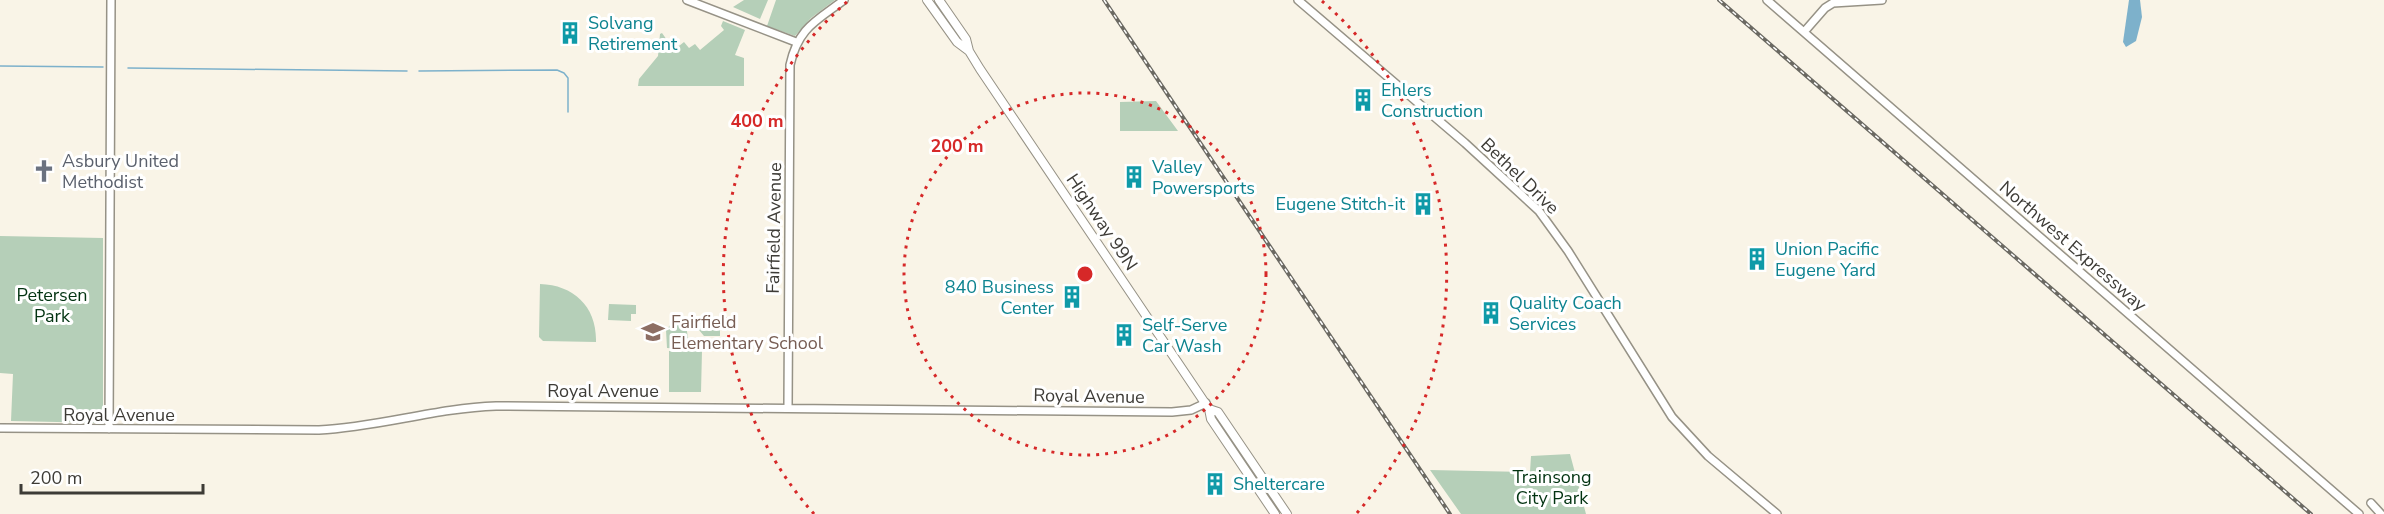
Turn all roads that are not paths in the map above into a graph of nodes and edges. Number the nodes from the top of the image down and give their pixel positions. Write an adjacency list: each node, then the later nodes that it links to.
1 (111, 0): 15 (street)
2 (687, 0): 10 (street)
3 (844, 0): 10 (street)
4 (927, 0): 11 (main road, Highway 99N)
5 (939, 0): 11 (main road, Highway 99N)
6 (1298, 0): 19 (street, Bethel Drive)
7 (1767, 0): 9 (street, Northwest Expressway)
8 (1882, 0): 9 (street)
9 (1804, 32): 20 (street, Northwest Expressway)
10 (796, 42): 13 (street, Fairfield Avenue)
11 (969, 51): 12 (main road, Highway 99N)
12 (1207, 406): 13 (street, Royal Avenue); 17 (main road, Highway 99N); 18 (main road, Highway 99N)
13 (788, 408): 15 (street, Royal Avenue)
14 (0, 429): 15 (street, Royal Avenue)
15 (109, 429)
16 (2371, 503): 21 (street)
17 (1275, 514)
18 (1287, 514)
19 (1777, 514)
20 (2359, 514)
21 (2381, 514)

